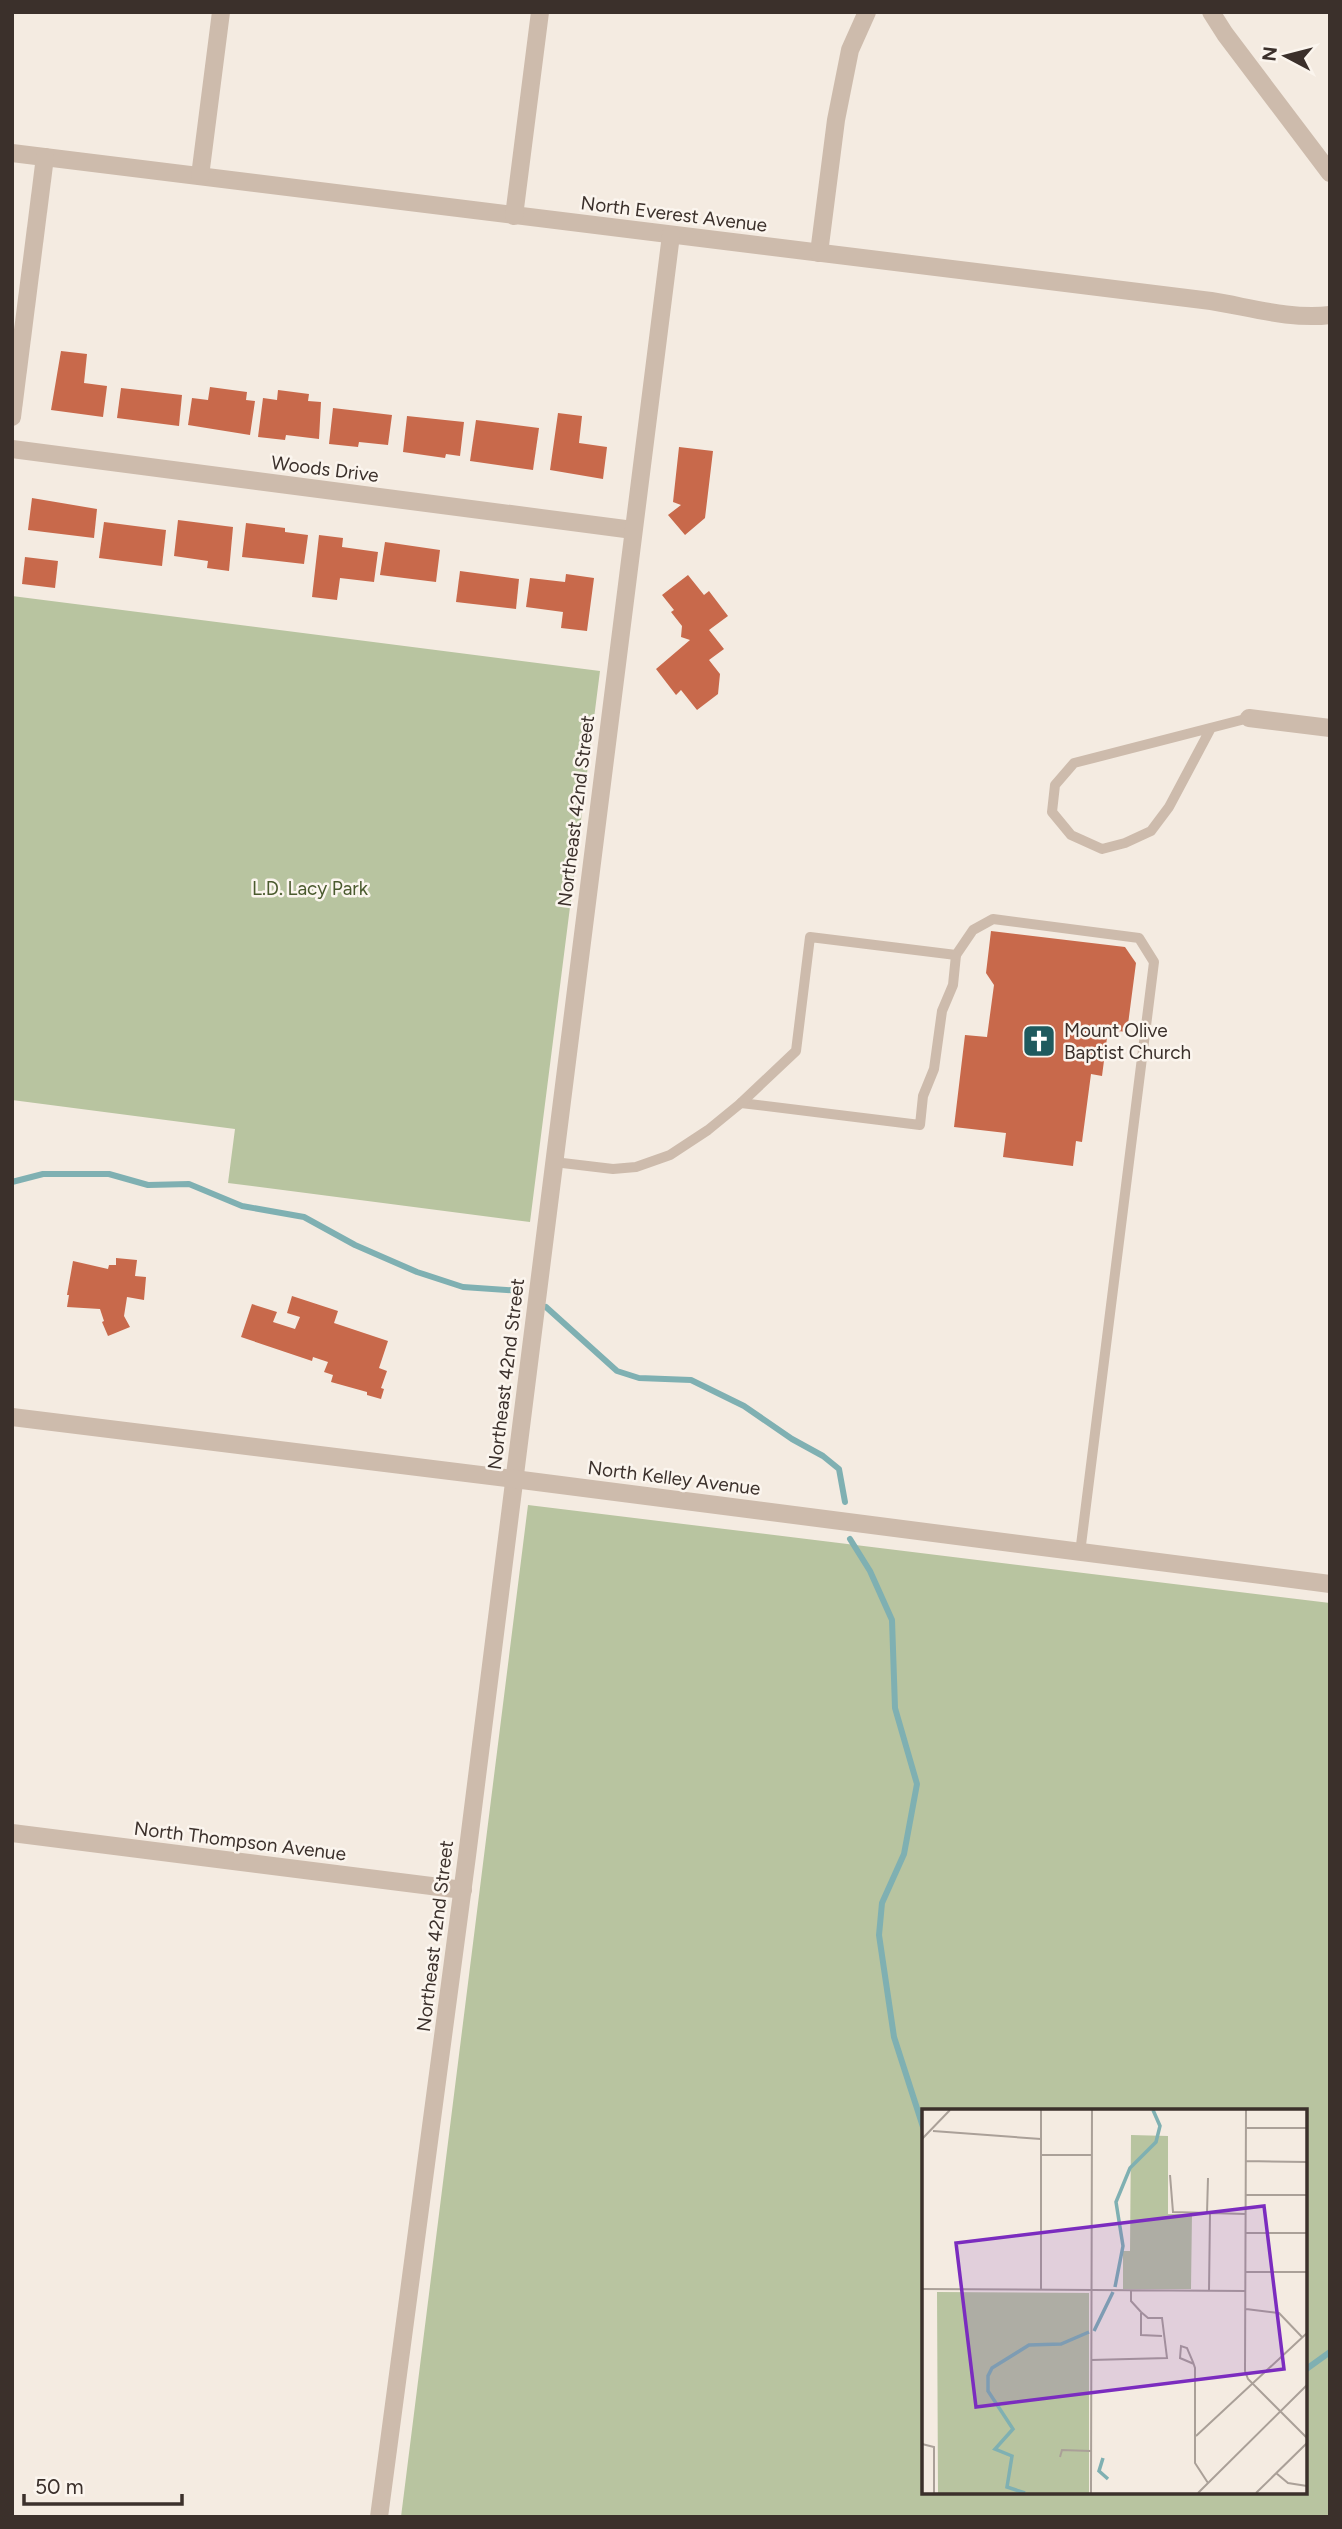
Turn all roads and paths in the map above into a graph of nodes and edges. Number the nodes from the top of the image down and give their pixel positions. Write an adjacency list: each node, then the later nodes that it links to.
1 (221, 12): 8 (street)
2 (540, 12): 9 (street)
3 (867, 12): 11 (street)
4 (1211, 12): 7 (street)
5 (12, 153): 6 (street, North Everest Avenue)
6 (45, 157): 8 (street, North Everest Avenue); 13 (street)
7 (1330, 173)
8 (200, 176): 9 (street, North Everest Avenue)
9 (514, 216): 10 (street, North Everest Avenue)
10 (671, 235): 11 (street, North Everest Avenue); 15 (street, Northeast 42nd Street)
11 (819, 253): 12 (street, North Everest Avenue)
12 (1330, 315)
13 (12, 416)
14 (12, 449): 15 (street, Woods Drive)
15 (633, 530): 21 (street, Northeast 42nd Street)
16 (1249, 718): 17 (lane); 18 (street)
17 (1211, 728): 17 (lane)
18 (1330, 728)
19 (956, 955): 20 (lane); 20 (lane); 24 (lane)
20 (741, 1103): 21 (lane)
21 (554, 1162): 23 (street, Northeast 42nd Street)
22 (12, 1417): 23 (street, North Kelley Avenue)
23 (514, 1479): 24 (street, North Kelley Avenue); 27 (street, Northeast 42nd Street)
24 (1080, 1553): 25 (street, North Kelley Avenue)
25 (1330, 1584)
26 (12, 1833): 27 (street, North Thompson Avenue)
27 (463, 1891): 28 (street, Northeast 42nd Street)
28 (379, 2517)

